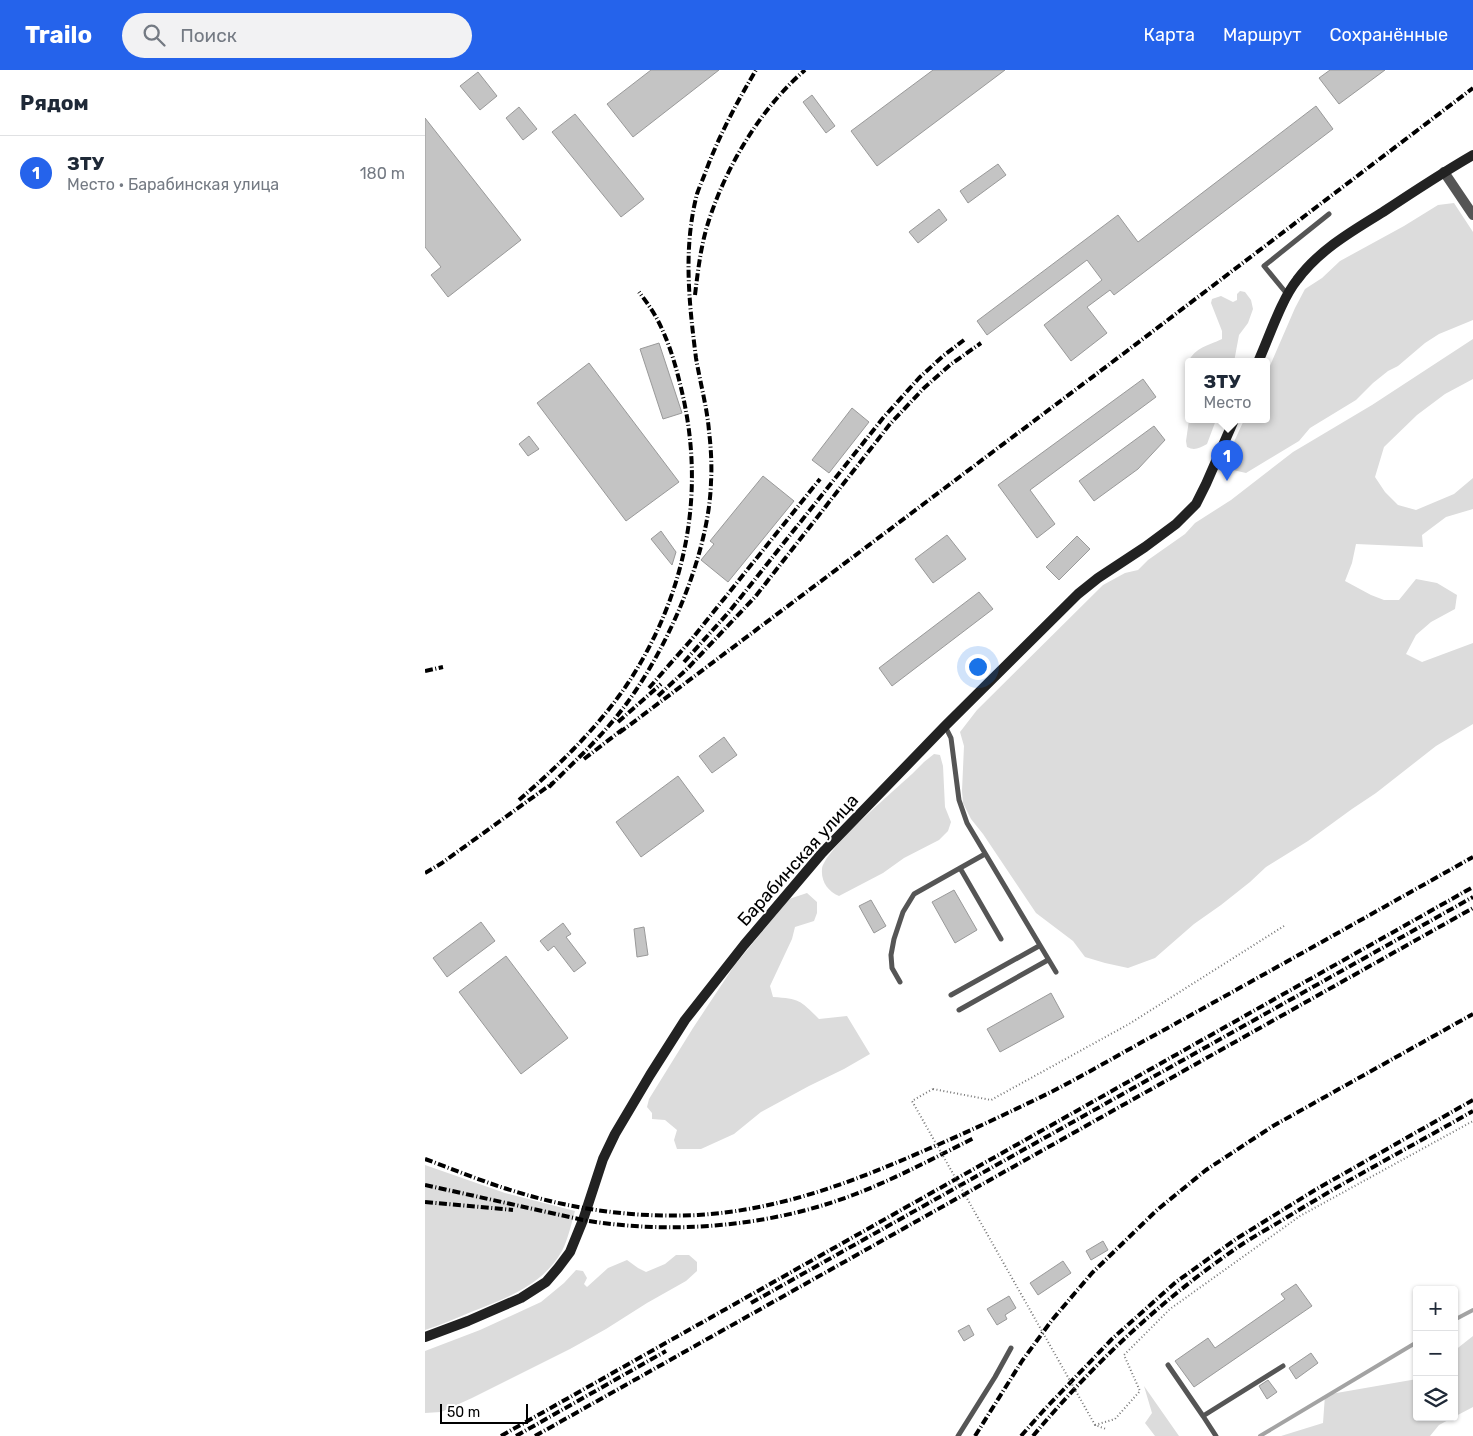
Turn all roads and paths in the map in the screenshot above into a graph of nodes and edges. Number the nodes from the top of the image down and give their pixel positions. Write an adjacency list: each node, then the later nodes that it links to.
1 (1473, 155): 2 (main road)
2 (1444, 172): 4 (street); 5 (main road)
3 (1329, 214): 5 (lane)
4 (1473, 215)
5 (1288, 295): 6 (main road)
6 (1260, 358)
7 (1233, 423): 8 (main road, Барабинская улица)
8 (945, 726): 9 (lane); 20 (main road, Барабинская улица)
9 (985, 854): 10 (lane); 13 (lane)
10 (960, 868): 12 (lane); 16 (lane)
11 (1284, 926): 25 (path, bridge)
12 (1001, 939)
13 (1039, 946): 14 (lane); 17 (lane)
14 (1048, 960): 15 (lane); 18 (lane)
15 (1055, 972)
16 (900, 982)
17 (951, 995)
18 (959, 1010)
19 (1473, 1121): 25 (path)
20 (425, 1337)
21 (1011, 1348): 27 (lane)
22 (1168, 1365): 24 (lane)
23 (1283, 1366): 24 (lane)
24 (1203, 1416): 28 (lane)
25 (1095, 1425): 26 (path, bridge)
26 (1106, 1429)
27 (958, 1436)
28 (1216, 1436)

